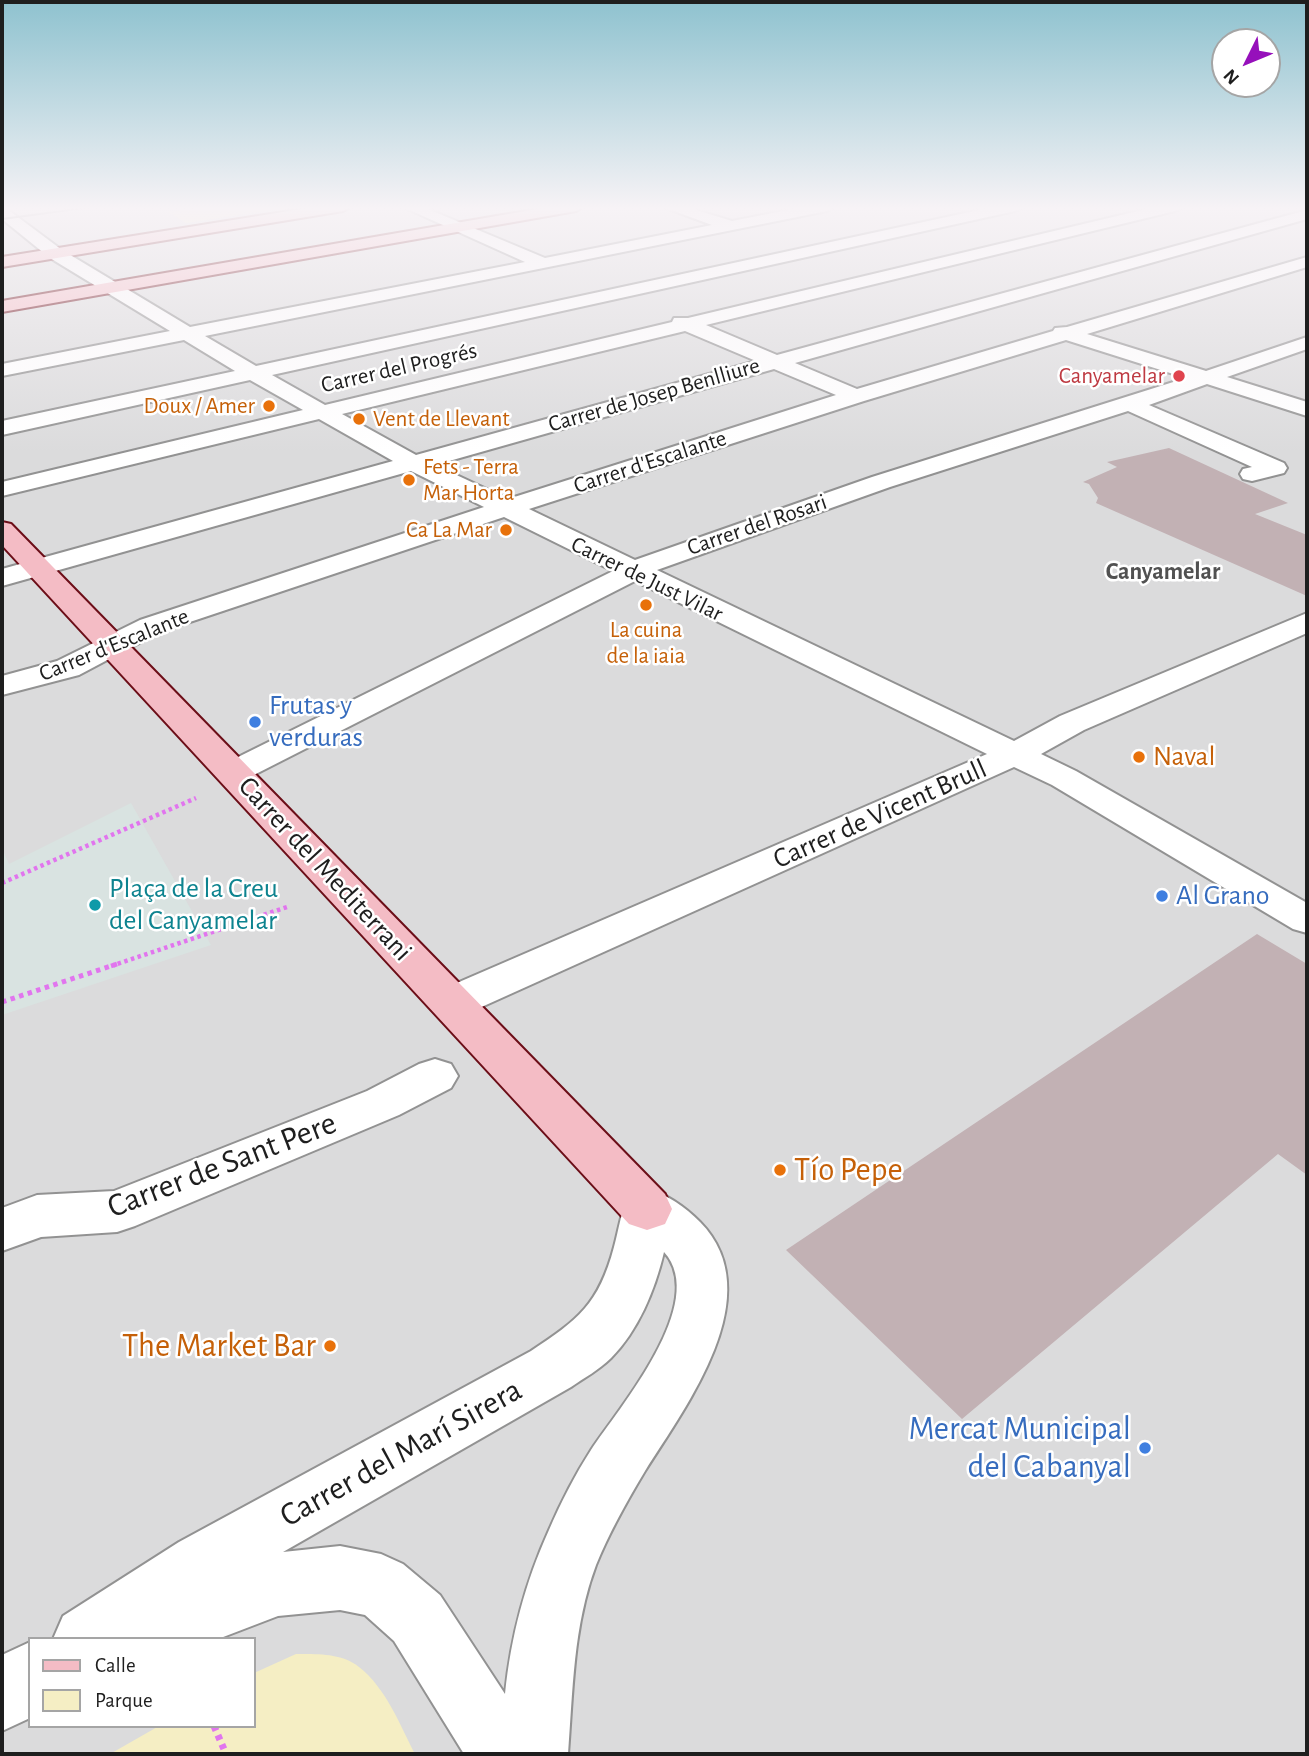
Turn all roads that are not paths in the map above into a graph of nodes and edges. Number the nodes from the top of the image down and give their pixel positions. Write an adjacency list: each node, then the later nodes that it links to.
1 (103, 289): 13 (street)
2 (117, 289): 19 (street, Carrer de Just Vilar)
3 (414, 289): 19 (street)
4 (604, 289): 10 (street)
5 (640, 289): 10 (street)
6 (834, 289): 16 (street, Carrer del Progrés)
7 (1035, 289): 12 (street, Carrer de Josep Benlliure)
8 (1216, 289): 18 (street, Carrer d'Escalante)
9 (945, 293): 12 (street)
10 (616, 294): 11 (street); 23 (street)
11 (639, 304)
12 (977, 305): 15 (street); 21 (street, Carrer de Josep Benlliure)
13 (2, 307)
14 (663, 314): 16 (street)
15 (1015, 317)
16 (686, 324): 21 (street); 30 (street, Carrer del Progrés)
17 (1040, 325): 18 (street)
18 (1066, 333): 24 (street); 26 (street, Carrer d'Escalante)
19 (190, 334): 22 (street); 23 (street, Carrer de Just Vilar)
20 (1307, 343): 24 (street, Carrer del Rosari)
21 (774, 362): 26 (street); 32 (street, Carrer de Josep Benlliure)
22 (2, 370)
23 (253, 373): 30 (street, Carrer de Just Vilar); 31 (street)
24 (1208, 379): 27 (street); 28 (street, Carrer del Rosari)
25 (1307, 387): 27 (street)
26 (856, 396): 35 (street, Carrer d'Escalante)
27 (1269, 398): 29 (street)
28 (1129, 404): 33 (street); 38 (street, Carrer del Rosari)
29 (1307, 410)
30 (320, 412): 32 (street, Carrer de Just Vilar); 34 (street, Carrer del Progrés)
31 (2, 428)
32 (413, 463): 35 (street, Carrer de Just Vilar); 37 (street, Carrer de Josep Benlliure)
33 (1252, 474)
34 (2, 489)
35 (503, 509): 38 (street, Carrer de Just Vilar); 41 (street, Carrer d'Escalante)
36 (2, 530): 37 (street, Carrer del Mediterrani)
37 (38, 568): 39 (street, Carrer de Josep Benlliure); 41 (street, Carrer del Mediterrani)
38 (632, 571): 43 (street, Carrer de Just Vilar); 44 (street, Carrer del Rosari)
39 (2, 578)
40 (1307, 622): 43 (street, Carrer de Vicent Brull)
41 (113, 646): 42 (street, Carrer d'Escalante); 44 (street, Carrer del Mediterrani)
42 (2, 687)
43 (1013, 755): 45 (street, Carrer de Just Vilar); 46 (street, Carrer de Vicent Brull)
44 (234, 772): 46 (street, Carrer del Mediterrani)
45 (1307, 920)
46 (451, 1003): 48 (street, Carrer del Mediterrani)
47 (435, 1076): 49 (street, Carrer de Sant Pere)
48 (647, 1209): 50 (street, Carrer del Marí Sirera); 53 (street)
49 (2, 1230)
50 (89, 1637)
51 (137, 1637): 52 (street)
52 (505, 1754)
53 (533, 1754)

